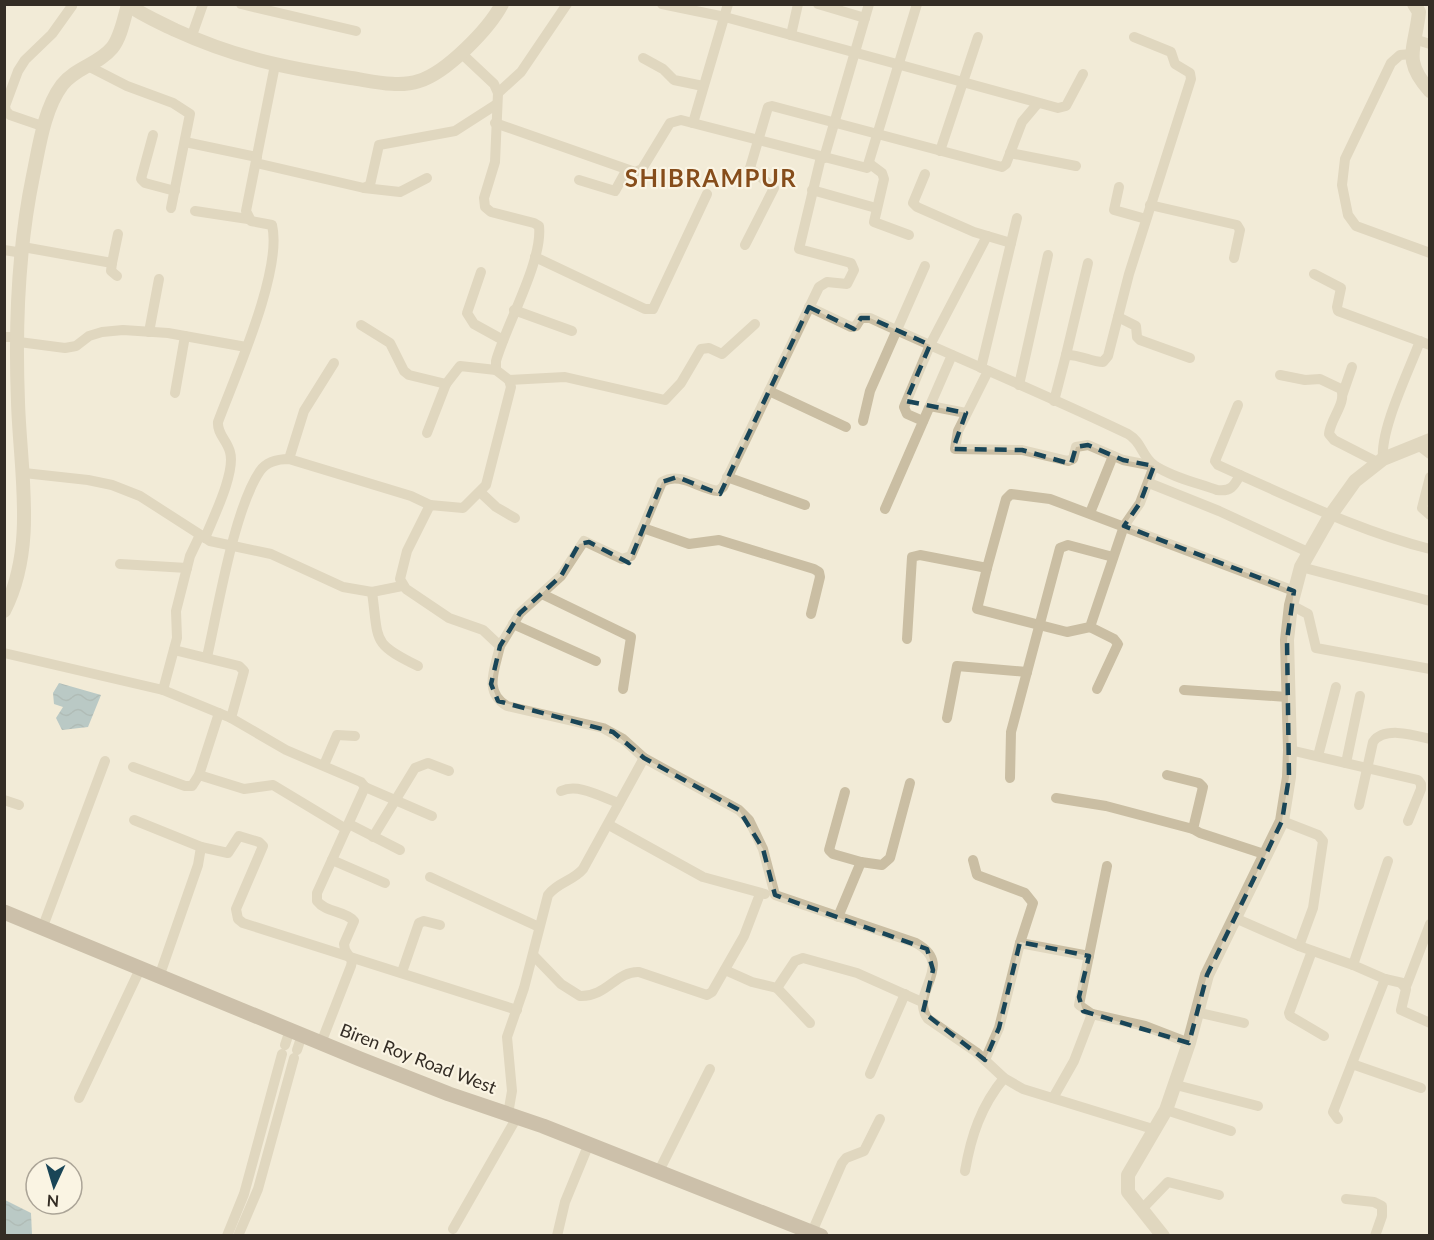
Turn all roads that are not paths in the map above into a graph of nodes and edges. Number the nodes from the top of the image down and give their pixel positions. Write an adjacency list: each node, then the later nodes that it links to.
1 (70, 4): 39 (street)
2 (203, 4): 20 (street)
3 (242, 4): 16 (street)
4 (502, 4): 24 (street)
5 (567, 4): 34 (street)
6 (662, 4): 14 (street)
7 (729, 4): 14 (street)
8 (798, 4): 17 (street)
9 (818, 4): 15 (street)
10 (869, 4): 15 (street)
11 (917, 4): 27 (street)
12 (127, 5): 20 (street); 28 (street)
13 (1421, 8): 21 (street)
14 (725, 17): 17 (street); 32 (street)
15 (865, 18): 23 (street)
16 (356, 31)
17 (790, 35): 23 (street)
18 (1134, 36): 59 (street)
19 (978, 37): 31 (street)
20 (191, 38): 29 (street)
21 (1414, 39): 22 (street); 25 (street)
22 (1430, 44)
23 (854, 52): 27 (street); 38 (street)
24 (460, 53): 29 (street); 34 (street)
25 (1411, 54): 33 (street); 73 (street)
26 (643, 58): 32 (street)
27 (899, 63): 31 (street); 41 (street)
28 (86, 65): 39 (street); 43 (street)
29 (275, 65): 47 (street)
30 (1083, 74): 35 (street)
31 (964, 81): 35 (street); 44 (street)
32 (703, 86): 37 (street)
33 (1430, 92)
34 (498, 98): 36 (street); 55 (street)
35 (1038, 103): 45 (street)
36 (495, 123): 50 (street); 75 (street)
37 (693, 123): 42 (street); 50 (street)
38 (832, 124): 41 (street); 42 (street); 46 (street)
39 (45, 127): 72 (street)
40 (153, 135): 57 (street)
41 (878, 135): 44 (street); 48 (street)
42 (757, 140): 46 (street); 70 (street)
43 (185, 142): 47 (street); 57 (street)
44 (940, 151): 45 (street)
45 (1010, 153): 49 (street)
46 (822, 158): 48 (street); 56 (street)
47 (256, 160): 55 (street); 64 (street)
48 (870, 164): 61 (street)
49 (1076, 166)
50 (626, 171): 53 (street)
51 (925, 174): 68 (street)
52 (427, 178): 55 (street)
53 (579, 180)
54 (1119, 187): 65 (street)
55 (364, 188)
56 (812, 190): 61 (street); 84 (street)
57 (175, 191): 60 (street)
58 (707, 194): 75 (street)
59 (1150, 205): 65 (street); 76 (street)
60 (171, 208)
61 (876, 208): 67 (street)
62 (195, 211): 64 (street)
63 (1017, 218): 69 (street)
64 (248, 219): 97 (street)
65 (1146, 219): 86 (street)
66 (118, 234): 77 (street)
67 (909, 235)
68 (987, 236): 69 (street); 96 (street)
69 (1011, 243): 103 (street)
70 (745, 245)
71 (4, 250): 72 (street)
72 (23, 250): 77 (street); 93 (street)
73 (1430, 253)
74 (1048, 255): 108 (street)
75 (535, 257): 85 (street)
76 (1234, 258)
77 (112, 263): 82 (street)
78 (1088, 263): 99 (street)
79 (925, 266): 89 (street)
80 (481, 272): 94 (street)
81 (1314, 274): 95 (street)
82 (117, 276)
83 (159, 279): 91 (street)
84 (809, 307): 89 (street); 109 (street)
85 (514, 310): 90 (street); 94 (street)
86 (1118, 317): 99 (street); 100 (street)
87 (755, 324): 106 (street)
88 (361, 325): 107 (street)
89 (896, 330): 96 (street); 116 (street)
90 (572, 331)
91 (149, 332): 92 (street); 93 (street)
92 (185, 336): 97 (street); 110 (street)
93 (14, 339): 126 (street)
94 (503, 340): 104 (street)
95 (1425, 343): 124 (street)
96 (930, 345): 98 (street); 117 (street)
97 (246, 347): 141 (street)
98 (952, 355): 103 (street); 114 (street)
99 (1066, 355): 112 (street)
100 (1190, 358)
101 (334, 363): 123 (street)
102 (1352, 367): 111 (street)
103 (984, 369): 108 (street); 115 (street)
104 (496, 370): 106 (street); 107 (street)
105 (1280, 375): 111 (street)
106 (509, 380): 131 (street)
107 (446, 384): 119 (street)
108 (1019, 385): 112 (street)
109 (769, 391): 118 (street); 128 (street)
110 (175, 393)
111 (1343, 393): 124 (street)
112 (1054, 401): 125 (street)
113 (1238, 405): 127 (street)
114 (930, 406): 115 (street); 117 (street)
115 (966, 413): 122 (street)
116 (863, 421)
117 (923, 421): 134 (street)
118 (846, 427)
119 (427, 433)
120 (1423, 442): 121 (street); 124 (street)
121 (1430, 454)
122 (1113, 456): 125 (street); 135 (street)
123 (289, 459): 132 (street); 142 (street)
124 (1380, 460): 137 (street)
125 (1155, 466): 127 (street); 130 (street)
126 (24, 473): 141 (street); 156 (street)
127 (1240, 475): 137 (street)
128 (727, 477): 133 (street); 140 (street)
129 (1430, 477): 136 (street)
130 (1149, 483): 139 (street); 144 (street)
131 (480, 492): 132 (street); 138 (street)
132 (430, 505): 150 (street)
133 (805, 505)
134 (885, 509)
135 (1090, 513): 139 (street); 149 (street)
136 (1430, 515)
137 (1330, 516): 143 (street); 144 (street)
138 (515, 518)
139 (1124, 526): 145 (street); 151 (street)
140 (643, 528): 153 (street); 157 (street)
141 (202, 537): 142 (street); 148 (street)
142 (234, 546): 152 (street); 165 (street)
143 (1430, 549)
144 (1308, 552): 147 (street)
145 (1113, 557): 159 (street); 160 (street)
146 (120, 564): 148 (street)
147 (1301, 567): 151 (street); 154 (street)
148 (187, 568): 163 (street)
149 (987, 568): 159 (street); 161 (street)
150 (402, 586): 152 (street); 162 (street)
151 (1294, 591): 155 (street)
152 (372, 592): 167 (street)
153 (542, 594): 158 (street); 171 (street)
154 (1430, 601)
155 (1291, 605): 168 (street); 176 (street)
156 (4, 611)
157 (811, 614)
158 (513, 624): 162 (street); 166 (street)
159 (1039, 626): 160 (street); 169 (street)
160 (1090, 627): 172 (street)
161 (906, 639)
162 (500, 646): 184 (street)
163 (174, 650): 165 (street); 173 (street)
164 (4, 654): 173 (street)
165 (207, 657): 178 (street)
166 (596, 661)
167 (418, 666)
168 (1430, 669)
169 (1027, 672): 179 (street); 193 (street)
170 (1336, 687): 183 (street)
171 (622, 689)
172 (1097, 689)
173 (163, 690): 177 (street)
174 (1184, 690): 176 (street)
175 (1360, 696): 186 (street)
176 (1287, 697): 182 (street)
177 (219, 713): 178 (street); 191 (street)
178 (231, 718): 187 (street)
179 (947, 718)
180 (355, 736): 187 (street)
181 (1430, 739): 189 (street)
182 (1290, 750): 183 (street); 206 (street)
183 (1318, 756): 186 (street)
184 (644, 758): 201 (street); 223 (street)
185 (105, 761): 230 (street)
186 (1346, 762): 189 (street)
187 (324, 765): 195 (street)
188 (133, 767): 191 (street)
189 (1368, 768): 203 (street); 207 (street)
190 (449, 771): 200 (street)
191 (199, 775): 209 (street)
192 (1167, 776): 210 (street)
193 (1010, 778)
194 (910, 783): 218 (street)
195 (365, 787): 200 (street); 209 (street)
196 (561, 790): 201 (street)
197 (845, 792): 218 (street)
198 (1056, 798): 210 (street)
199 (4, 800): 202 (street)
200 (394, 800): 204 (street); 211 (street)
201 (619, 803): 208 (street)
202 (20, 805)
203 (1359, 805)
204 (432, 816)
205 (134, 820): 212 (street)
206 (1282, 821): 214 (street); 232 (street)
207 (1408, 821)
208 (609, 825): 222 (street); 229 (street)
209 (347, 827): 211 (street); 215 (street)
210 (1193, 829): 214 (street)
211 (373, 837): 213 (street)
212 (201, 847): 235 (street); 241 (street)
213 (400, 850)
214 (1264, 854): 226 (street)
215 (332, 860): 221 (street); 235 (street)
216 (973, 860): 231 (street)
217 (1388, 861): 237 (street)
218 (861, 862): 225 (street)
219 (1107, 867): 236 (street)
220 (430, 877): 229 (street)
221 (385, 883)
222 (760, 894): 223 (street); 239 (street)
223 (775, 895): 225 (street)
224 (4, 912): 230 (main road, Biren Roy Road West)
225 (838, 917): 246 (street)
226 (1235, 918): 232 (street); 248 (street)
227 (1430, 924): 243 (street)
228 (440, 925): 240 (street)
229 (539, 927): 234 (street)
230 (42, 929): 238 (main road, Biren Roy Road West)
231 (1020, 943): 236 (street); 257 (street)
232 (1299, 946): 233 (street)
233 (1312, 951): 237 (street); 253 (street)
234 (533, 955): 239 (street); 247 (street)
235 (350, 956): 240 (street); 254 (street)
236 (1089, 956): 249 (street)
237 (1353, 965): 242 (street)
238 (140, 969): 241 (main road, Biren Roy Road West); 264 (street)
239 (725, 970): 244 (street)
240 (402, 972): 247 (street)
241 (159, 977): 256 (main road, Biren Roy Road West)
242 (1385, 979): 243 (street); 258 (street)
243 (1402, 984): 252 (street)
244 (777, 988): 245 (street); 250 (street)
245 (905, 994): 246 (street); 260 (street)
246 (922, 1002): 257 (street)
247 (517, 1010): 268 (street)
248 (1196, 1012): 251 (street); 255 (street)
249 (1092, 1014): 255 (street); 265 (street)
250 (810, 1023)
251 (1244, 1023)
252 (1430, 1023)
253 (1324, 1036)
254 (321, 1043): 256 (main road, Biren Roy Road West); 268 (main road, Biren Roy Road West)
255 (1189, 1043): 262 (street)
256 (292, 1045): 281 (street); 282 (street)
257 (985, 1060): 261 (street)
258 (1352, 1064): 263 (street); 270 (street)
259 (710, 1069): 275 (street)
260 (870, 1074)
261 (1004, 1078): 265 (street); 274 (street)
262 (1176, 1085): 266 (street); 267 (street)
263 (1421, 1088)
264 (80, 1098)
265 (1053, 1098): 271 (street)
266 (1257, 1106)
267 (1166, 1110): 271 (street); 272 (street)
268 (513, 1115): 273 (main road, Biren Roy Road West); 279 (street)
269 (880, 1119): 280 (street)
270 (1338, 1119)
271 (1156, 1130): 278 (street)
272 (1231, 1131)
273 (588, 1146): 275 (main road, Biren Roy Road West); 283 (street)
274 (965, 1171)
275 (658, 1173): 280 (main road, Biren Roy Road West)
276 (1219, 1195): 278 (street)
277 (1346, 1199): 285 (street)
278 (1142, 1209): 284 (street)
279 (453, 1229)
280 (817, 1234)
281 (227, 1236)
282 (238, 1236)
283 (557, 1236)
284 (1163, 1236)
285 (1375, 1236)

